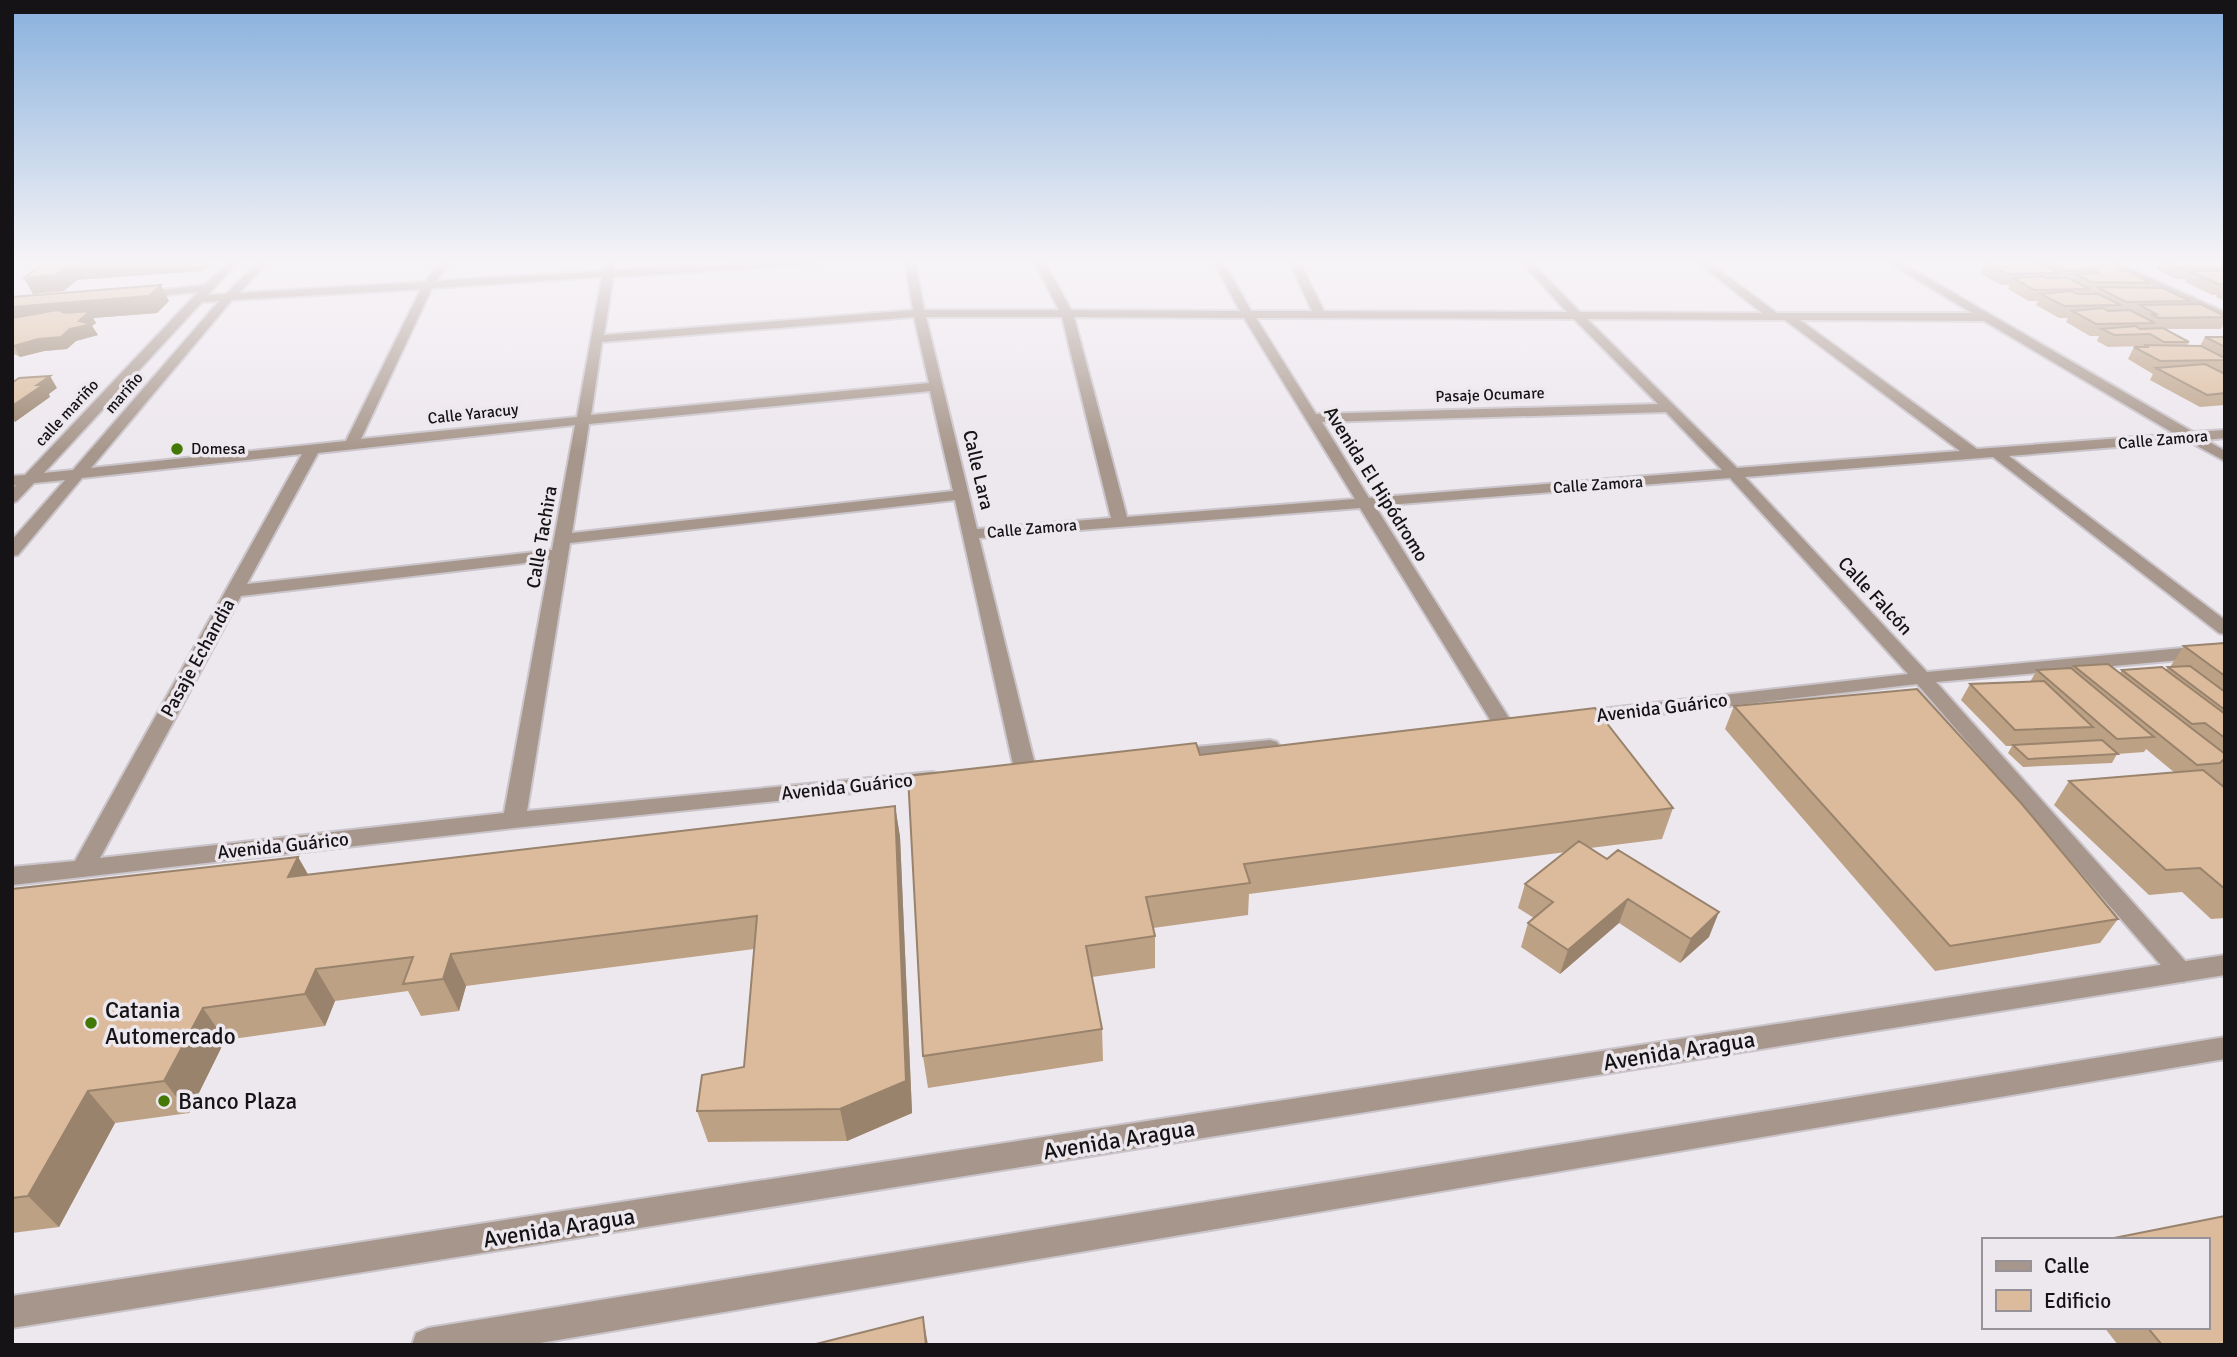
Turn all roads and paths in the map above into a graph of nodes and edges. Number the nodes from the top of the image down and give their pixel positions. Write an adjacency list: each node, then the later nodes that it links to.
1 (173, 324): 26 (street, calle mariño)
2 (206, 324): 24 (street, mariño)
3 (409, 324): 19 (street)
4 (599, 324): 12 (street, Calle Tachira)
5 (779, 324): 12 (street)
6 (922, 324): 13 (street, Calle Lara)
7 (1070, 324): 31 (street)
8 (1254, 324): 15 (street, Avenida El Hipódromo)
9 (1584, 324): 14 (street, Calle Falcón)
10 (1792, 324): 23 (street)
11 (1998, 324): 18 (street)
12 (597, 339): 16 (street, Calle Tachira)
13 (937, 386): 16 (street, Calle Yaracuy); 28 (street, Calle Lara)
14 (1668, 408): 15 (street, Pasaje Ocumare); 25 (street, Calle Falcón)
15 (1313, 418): 30 (street, Avenida El Hipódromo)
16 (583, 420): 19 (street, Calle Yaracuy); 33 (street, Calle Tachira)
17 (2225, 435): 18 (street, Calle Zamora)
18 (2192, 438): 21 (street, Calle Zamora); 22 (street)
19 (351, 445): 20 (street, Calle Yaracuy)
20 (313, 448): 24 (street, Calle Yaracuy); 35 (street, Pasaje Echandia)
21 (1998, 454): 23 (street, Calle Zamora); 36 (street)
22 (2223, 455)
23 (1975, 456): 25 (street, Calle Zamora)
24 (79, 473): 26 (street, Calle Yaracuy); 34 (street, mariño)
25 (1735, 475): 30 (street, Calle Zamora); 38 (street, Calle Falcón)
26 (30, 479): 27 (street, Calle Yaracuy); 29 (street, calle mariño)
27 (12, 481)
28 (962, 495): 32 (street, Calle Lara); 33 (street)
29 (12, 498)
30 (1366, 503): 31 (street, Calle Zamora); 41 (street, Avenida El Hipódromo)
31 (1120, 522): 32 (street, Calle Zamora)
32 (970, 534): 45 (street, Calle Lara)
33 (561, 546): 35 (street); 47 (street, Calle Tachira)
34 (12, 551)
35 (234, 591): 48 (street, Pasaje Echandia)
36 (2225, 629)
37 (2225, 650): 38 (street, Avenida Guárico)
38 (1922, 678): 39 (street, Avenida Guárico); 51 (street, Calle Falcón)
39 (1558, 720)
40 (1531, 723): 41 (street)
41 (1504, 726): 42 (street)
42 (1476, 729)
43 (1285, 746): 44 (street)
44 (1148, 758)
45 (1052, 767)
46 (956, 776): 47 (street, Avenida Guárico)
47 (514, 820): 48 (street, Avenida Guárico)
48 (82, 869): 49 (street, Avenida Guárico)
49 (12, 876)
50 (2225, 965): 51 (street, Avenida Aragua)
51 (2182, 972): 53 (street, Avenida Aragua)
52 (2225, 1048): 54 (street)
53 (12, 1312)
54 (428, 1345)

